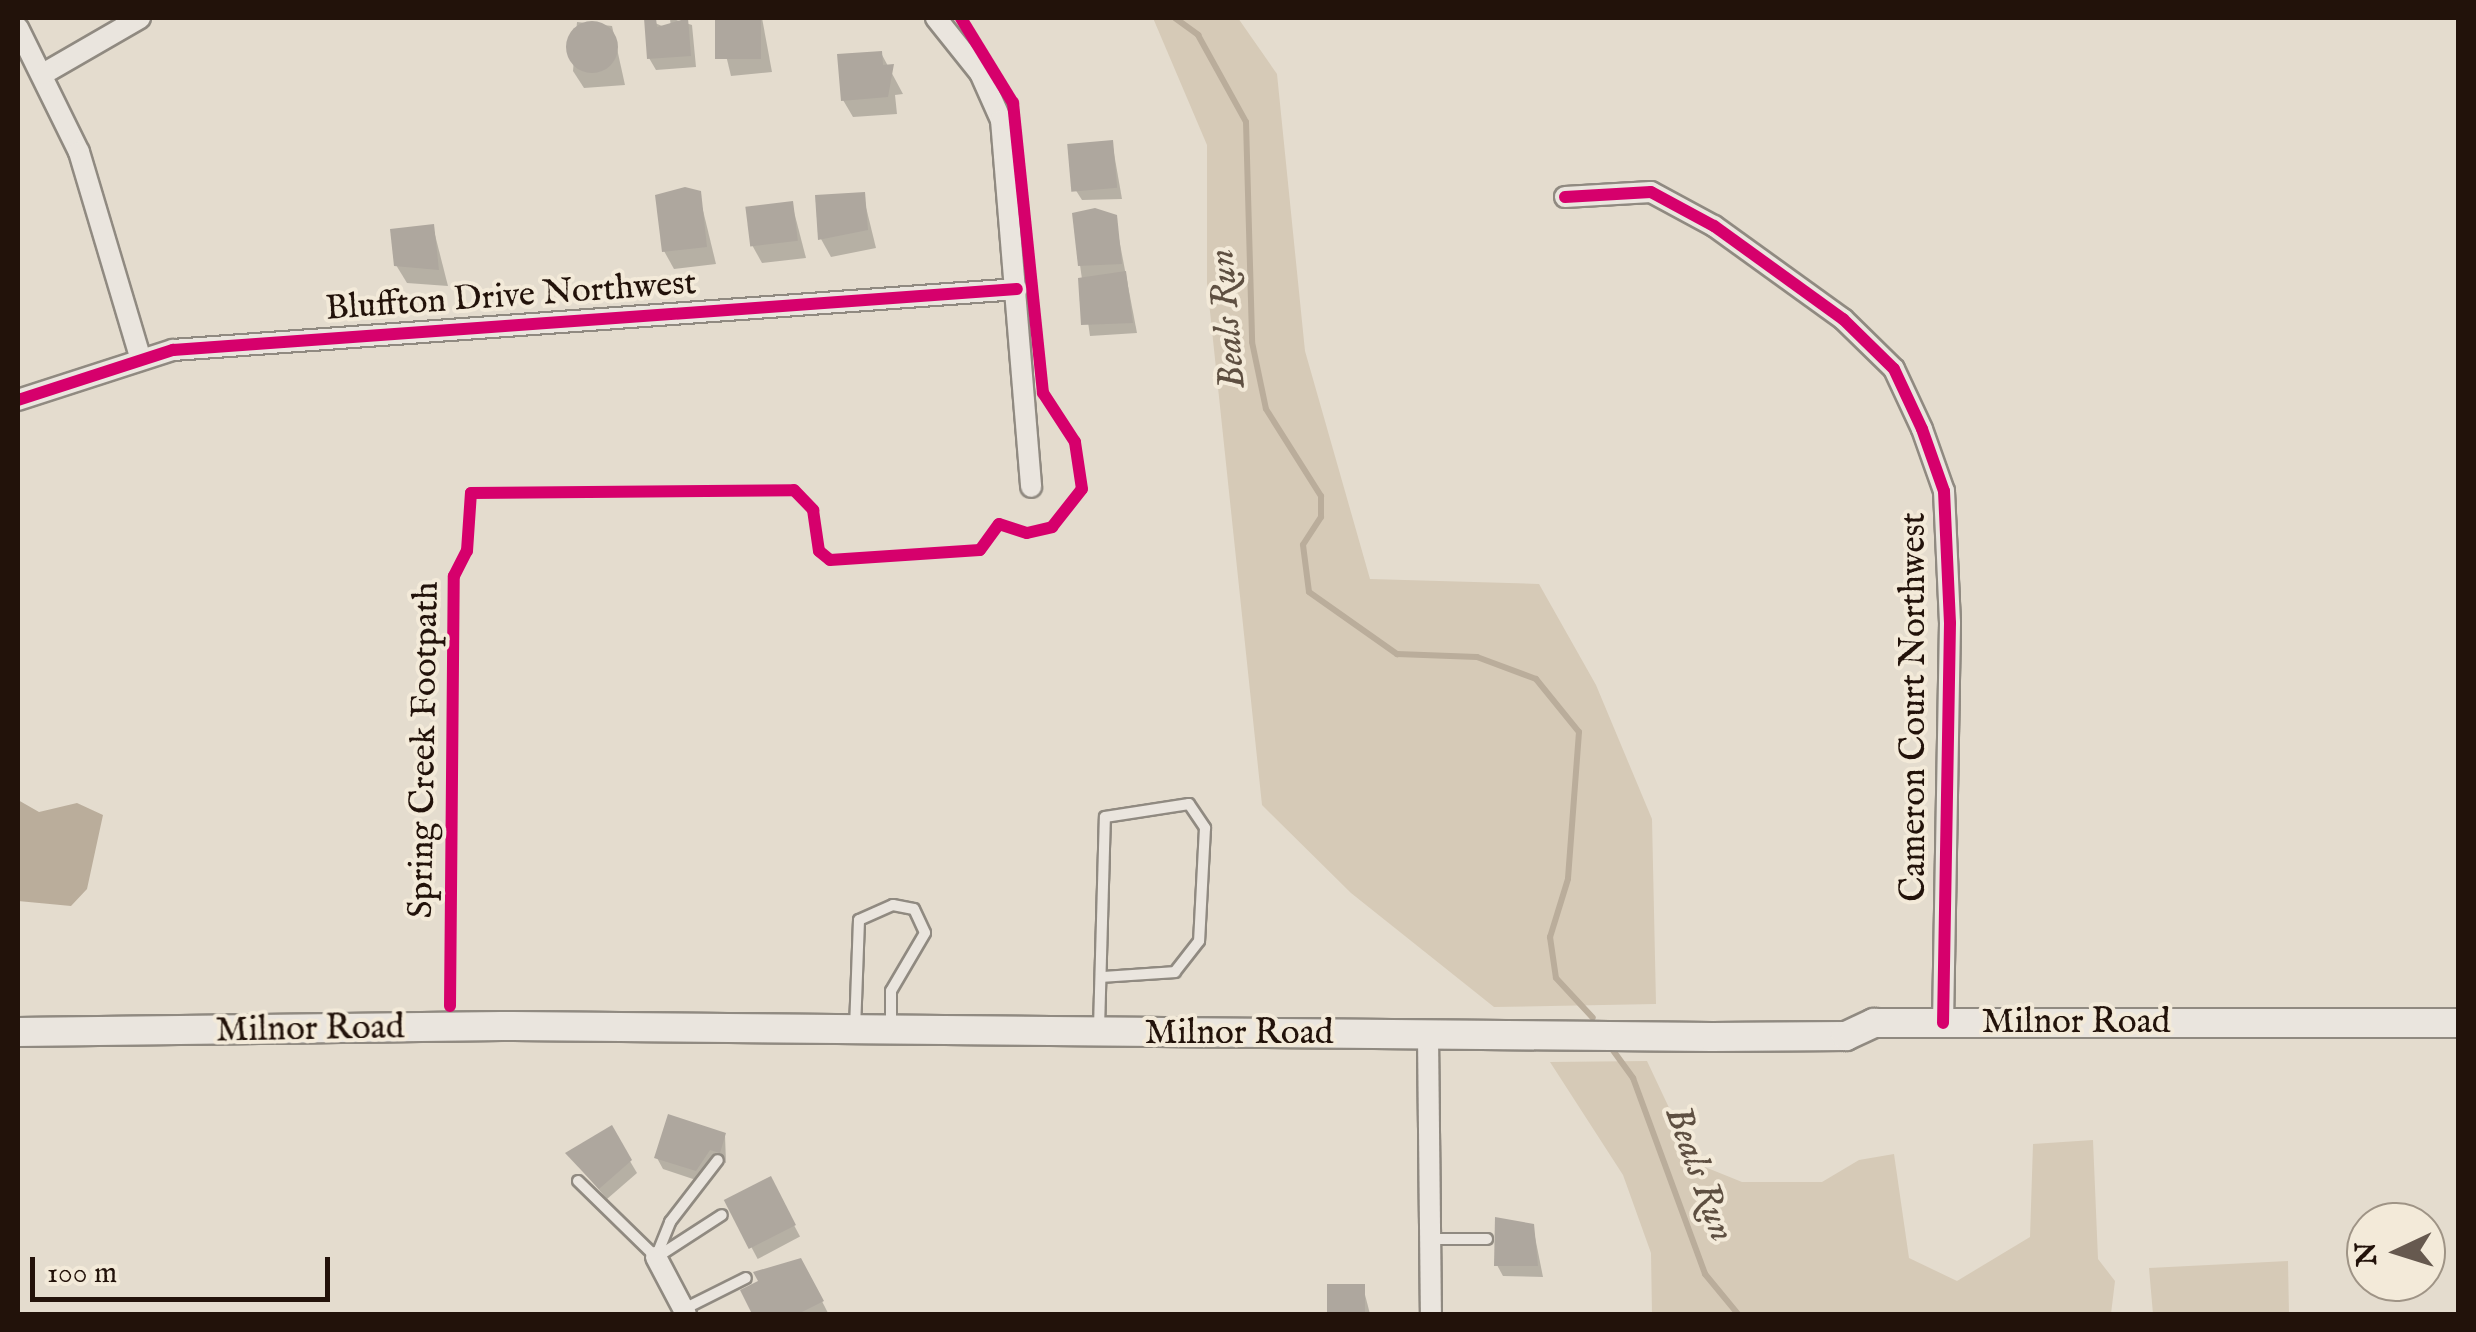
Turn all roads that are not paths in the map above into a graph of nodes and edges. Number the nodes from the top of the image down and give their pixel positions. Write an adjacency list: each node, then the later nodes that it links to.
1 (140, 18): 4 (street)
2 (936, 18): 6 (street)
3 (18, 28): 4 (street)
4 (43, 74): 7 (street)
5 (1565, 197): 11 (street, Cameron Court Northwest)
6 (1017, 289): 7 (street, Bluffton Drive Northwest); 9 (street)
7 (140, 356): 8 (street, Bluffton Drive Northwest)
8 (18, 400)
9 (1031, 488)
10 (1102, 977): 10 (lane); 15 (lane)
11 (1943, 1023): 12 (main road, Milnor Road); 17 (main road, Milnor Road)
12 (2458, 1023)
13 (18, 1032): 14 (main road, Milnor Road)
14 (856, 1034): 16 (main road, Milnor Road); 16 (lane)
15 (1099, 1034): 16 (main road, Milnor Road); 17 (main road, Milnor Road)
16 (891, 1035)
17 (1428, 1035): 21 (street)
18 (718, 1160): 23 (lane)
19 (578, 1180): 23 (lane)
20 (722, 1215): 23 (lane)
21 (1431, 1238): 22 (lane); 26 (street)
22 (1487, 1239)
23 (656, 1258): 25 (street)
24 (746, 1278): 25 (lane)
25 (685, 1312)
26 (1431, 1314)

